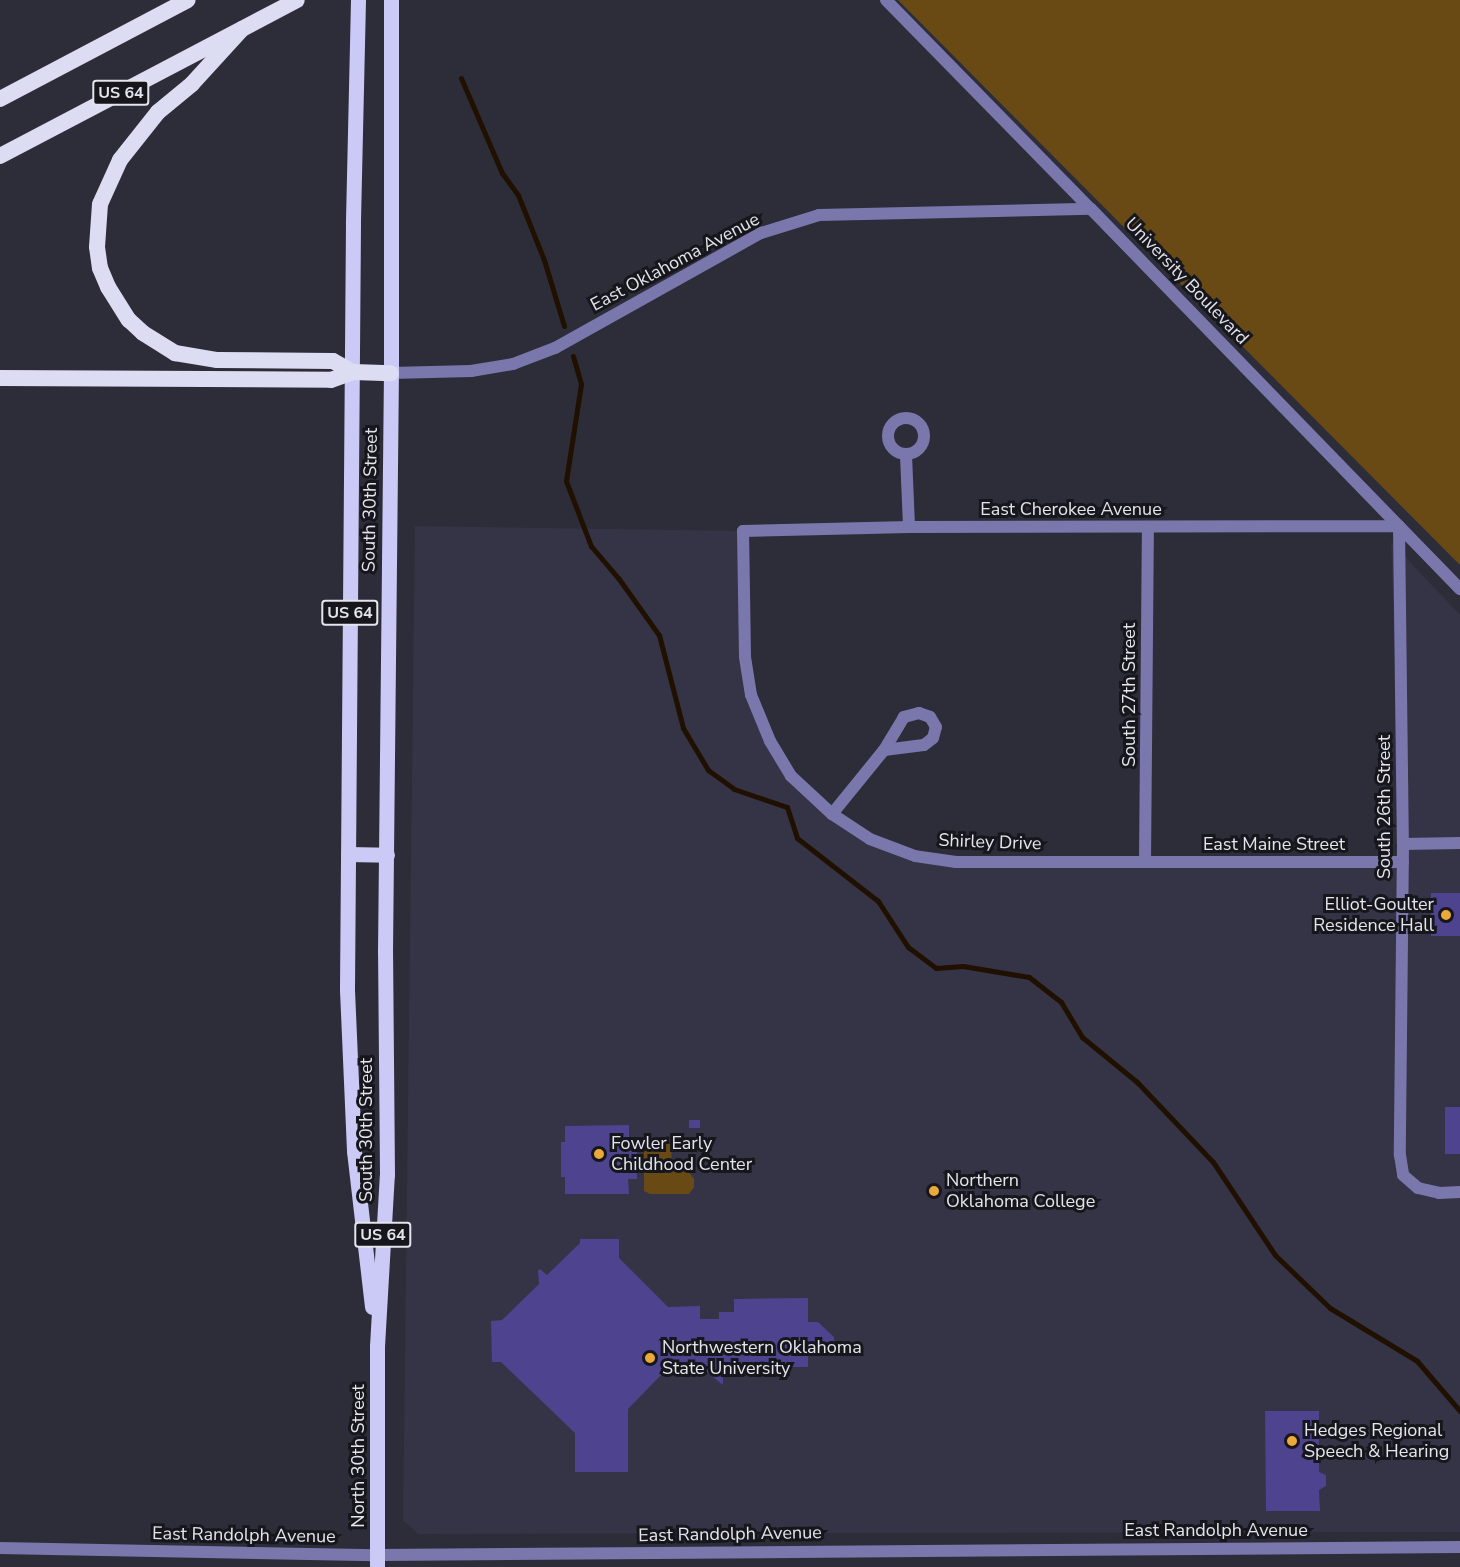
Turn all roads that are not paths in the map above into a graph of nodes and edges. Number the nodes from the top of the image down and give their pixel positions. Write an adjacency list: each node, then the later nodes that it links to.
1 (188, 0): 7 (highway, US 64)
2 (358, 0): 10 (main road, South 30th Street)
3 (391, 0): 11 (main road, South 30th Street / US 64)
4 (886, 0): 9 (street, University Boulevard)
5 (294, 1): 6 (highway, US 64)
6 (243, 29): 8 (highway, US 64); 10 (highway)
7 (0, 99)
8 (0, 156)
9 (1091, 209): 11 (street, East Oklahoma Avenue); 14 (street, University Boulevard)
10 (352, 372): 11 (highway); 12 (highway); 23 (main road, South 30th Street / US 64)
11 (391, 373): 24 (main road, South 30th Street / US 64)
12 (0, 378)
13 (906, 455): 15 (street)
14 (1399, 526): 16 (street, East Cherokee Avenue); 18 (street, University Boulevard); 22 (street, South 26th Street)
15 (909, 527): 16 (street, East Cherokee Avenue); 17 (street, East Cherokee Avenue)
16 (1148, 528): 25 (street, South 27th Street)
17 (742, 531): 20 (street, Shirley Drive)
18 (1460, 589)
19 (884, 750): 20 (street)
20 (832, 814): 25 (street, Shirley Drive)
21 (1460, 843): 22 (street)
22 (1403, 844): 26 (street, South 26th Street)
23 (348, 854): 24 (main road); 28 (main road, South 30th Street / US 64)
24 (387, 855): 28 (main road, South 30th Street / US 64)
25 (1145, 862): 26 (street, East Maine Street)
26 (1402, 862): 27 (street, South 26th Street)
27 (1460, 1192)
28 (377, 1346): 31 (main road, North 30th Street / US 64)
29 (1460, 1547): 31 (street, East Randolph Avenue)
30 (0, 1548): 31 (street, East Randolph Avenue)
31 (377, 1561)

